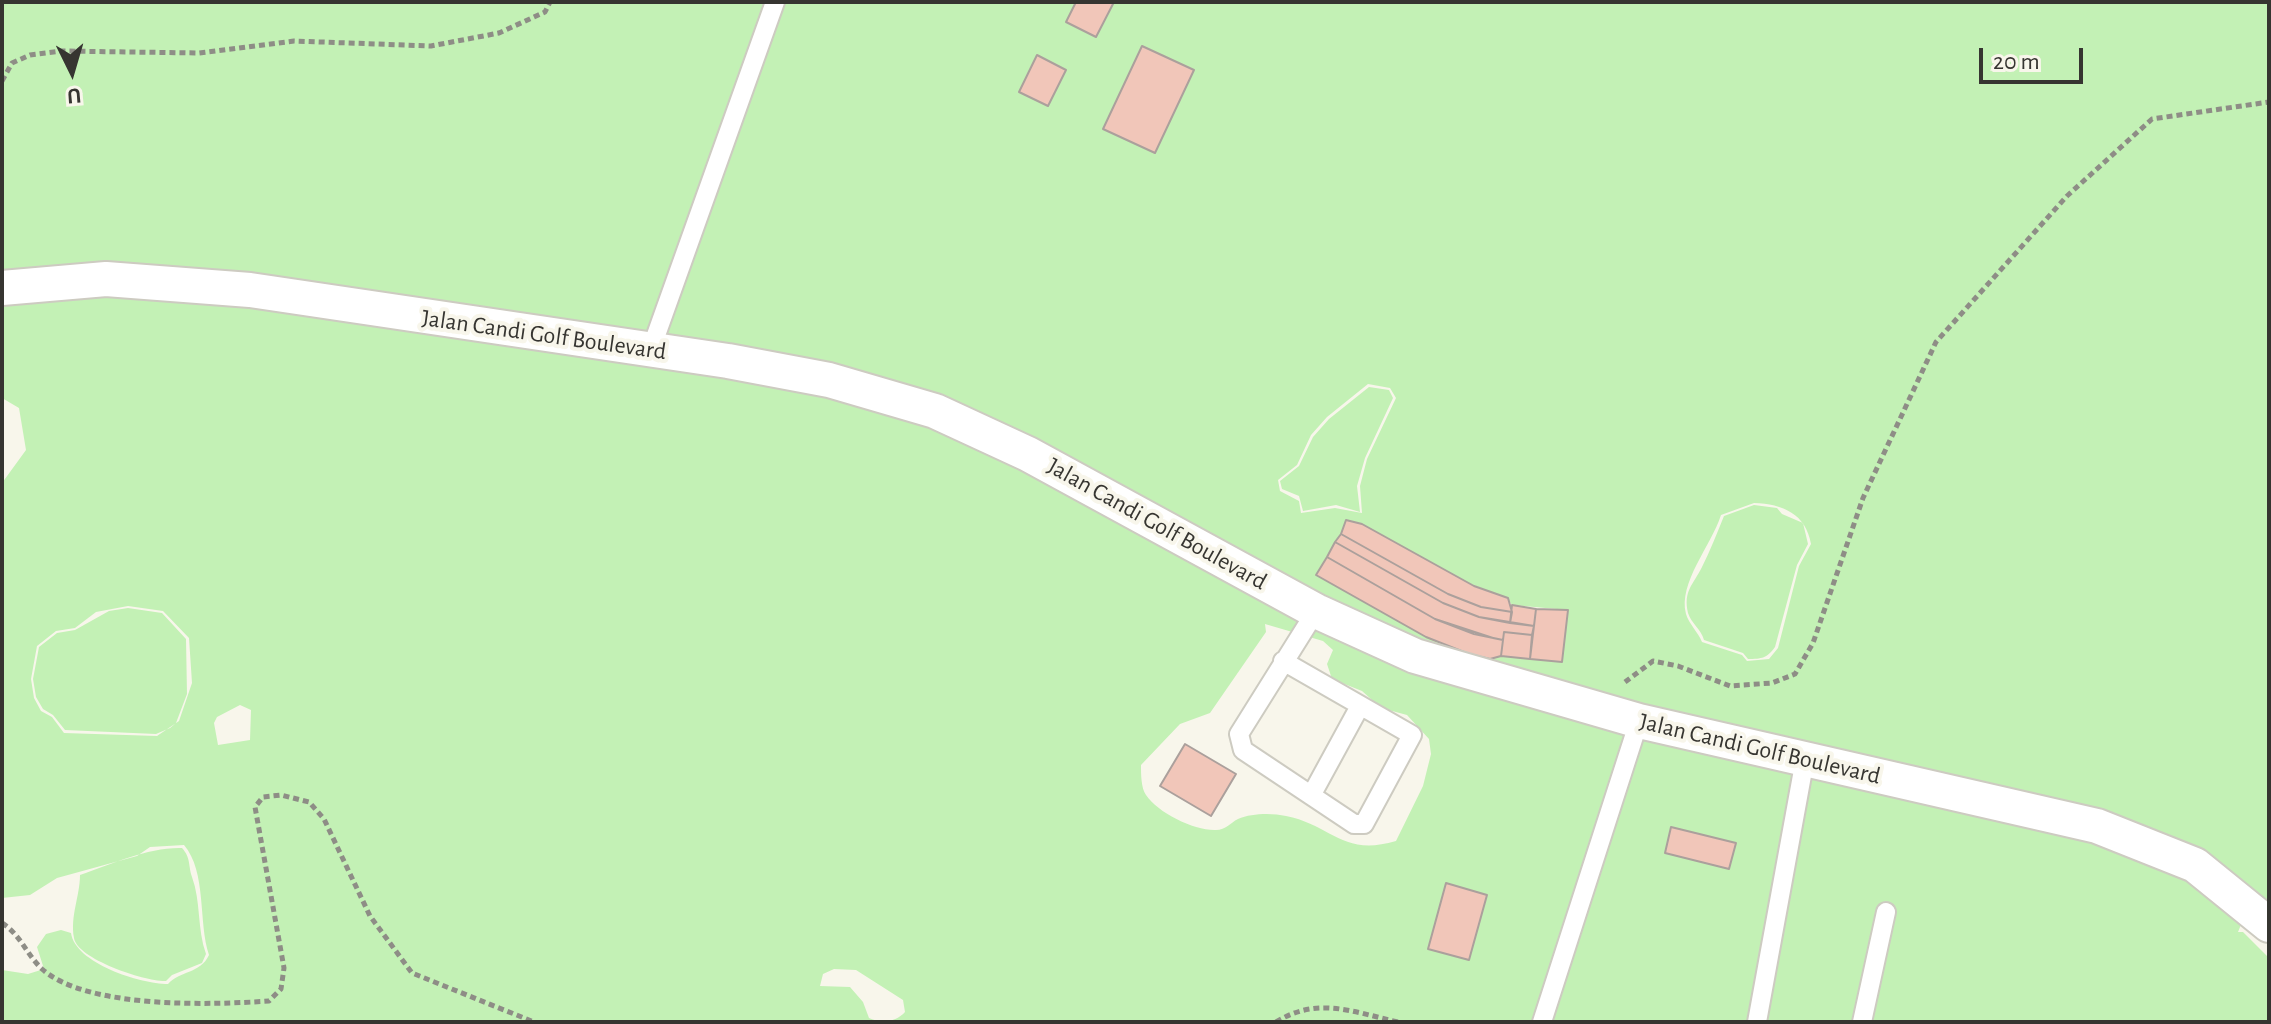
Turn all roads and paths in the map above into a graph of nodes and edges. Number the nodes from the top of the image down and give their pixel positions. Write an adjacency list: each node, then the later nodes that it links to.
1 (550, 2): 3 (path)
2 (775, 2): 6 (lane)
3 (2, 81)
4 (2269, 102): 10 (path)
5 (2, 288): 6 (street, Jalan Candi Golf Boulevard)
6 (650, 352): 7 (street, Jalan Candi Golf Boulevard)
7 (1316, 611): 8 (lane); 10 (street, Jalan Candi Golf Boulevard)
8 (1283, 661): 9 (lane); 13 (lane)
9 (1360, 706): 13 (lane); 13 (lane)
10 (1603, 711): 11 (street, Jalan Candi Golf Boulevard)
11 (1639, 721): 12 (street, Jalan Candi Golf Boulevard); 20 (lane)
12 (1805, 759): 16 (street, Jalan Candi Golf Boulevard); 21 (lane)
13 (1312, 794)
14 (1886, 912): 22 (lane)
15 (2, 923): 17 (path)
16 (2269, 925)
17 (534, 1022)
18 (1276, 1022): 19 (path)
19 (1398, 1022)
20 (1542, 1022)
21 (1757, 1022)
22 (1862, 1022)

